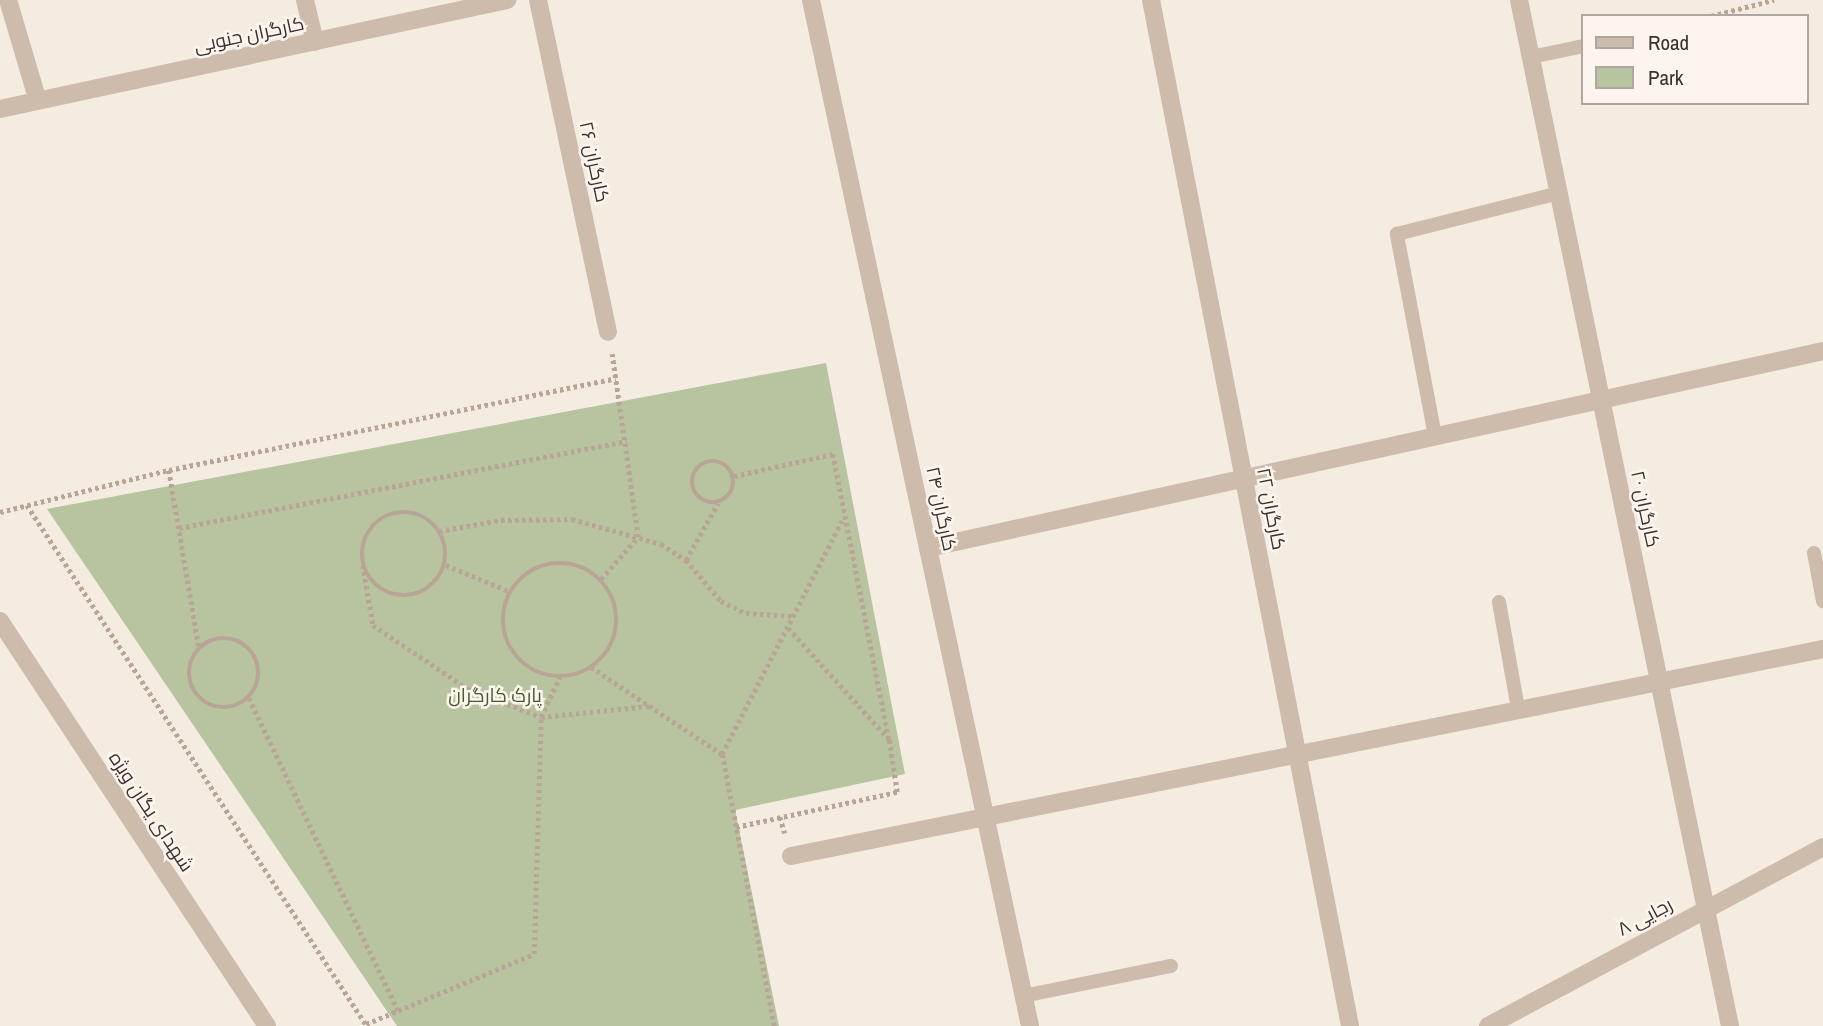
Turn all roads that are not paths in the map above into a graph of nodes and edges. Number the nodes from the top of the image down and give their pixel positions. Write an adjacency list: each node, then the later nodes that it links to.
1 (8, 0): 11 (street)
2 (305, 0): 8 (street)
3 (507, 0): 8 (street, کارگران جنوبی)
4 (538, 0): 14 (street, کارگران ۲۶)
5 (811, 0): 19 (street, کارگران ۲۴)
6 (1150, 0): 18 (street, کارگران ۲۲)
7 (1519, 0): 10 (street, کارگران ۲۰)
8 (315, 42): 11 (street, کارگران جنوبی)
9 (1582, 46): 10 (lane)
10 (1531, 57): 13 (street, کارگران ۲۰)
11 (38, 101): 12 (street, کارگران جنوبی)
12 (0, 109)
13 (1559, 193): 16 (street, کارگران ۲۰); 17 (lane)
14 (608, 332)
15 (1823, 351): 16 (street)
16 (1601, 399): 17 (street); 25 (street, کارگران ۲۰)
17 (1434, 436): 18 (street)
18 (1244, 478): 19 (street); 27 (street, کارگران ۲۲)
19 (928, 548): 28 (street, کارگران ۲۴)
20 (1814, 552): 21 (lane)
21 (1823, 601)
22 (1499, 603): 26 (lane)
23 (0, 621): 34 (street, شهدای یگان ویژه)
24 (1823, 649): 25 (street)
25 (1659, 681): 26 (street); 31 (street, کارگران ۲۰)
26 (1518, 709): 27 (street)
27 (1297, 753): 28 (street); 36 (street, کارگران ۲۲)
28 (985, 814): 30 (street); 33 (street, کارگران ۲۴)
29 (1823, 848): 31 (street, رجایی ۸)
30 (792, 856)
31 (1706, 908): 37 (street, رجایی ۸); 38 (street, کارگران ۲۰)
32 (1171, 965): 33 (lane)
33 (1023, 996): 35 (street, کارگران ۲۴)
34 (267, 1026)
35 (1030, 1026)
36 (1350, 1026)
37 (1488, 1026)
38 (1730, 1026)

